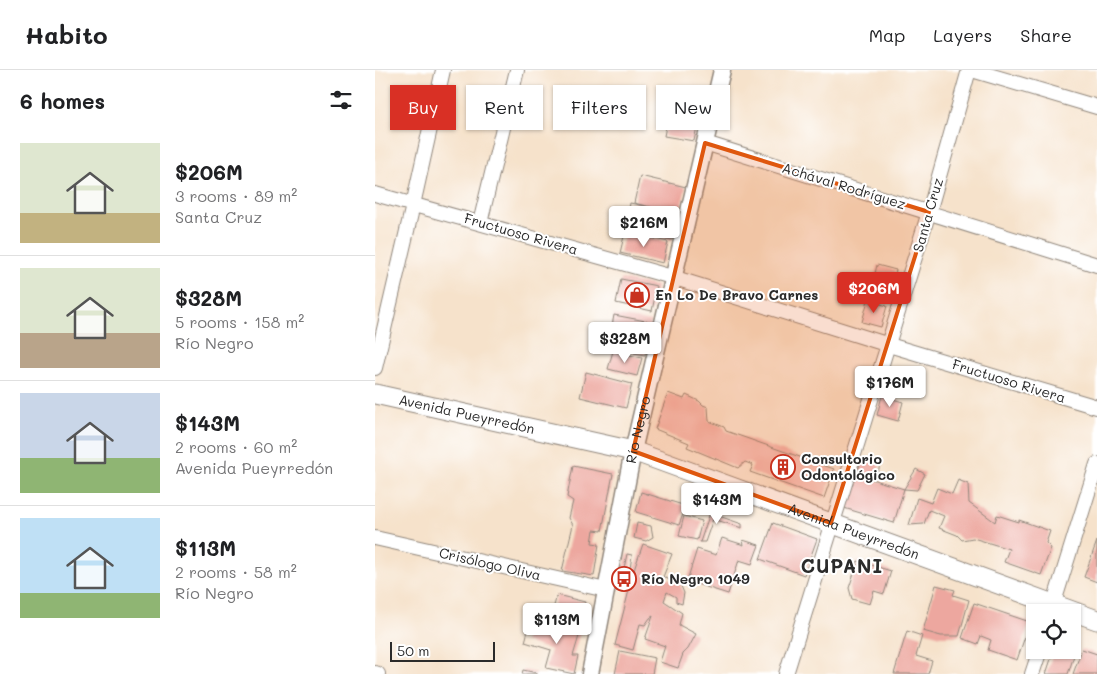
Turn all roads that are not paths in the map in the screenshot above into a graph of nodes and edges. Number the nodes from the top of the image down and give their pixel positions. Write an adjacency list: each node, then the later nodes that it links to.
1 (443, 70): 8 (street)
2 (517, 70): 10 (street)
3 (722, 70): 6 (street, Río Negro)
4 (971, 70): 5 (street); 9 (street, Santa Cruz)
5 (1097, 107)
6 (705, 143): 9 (street, Achával Rodríguez); 12 (street, Río Negro)
7 (375, 194): 8 (street, Fructuoso Rivera)
8 (413, 204): 10 (street, Fructuoso Rivera); 14 (street)
9 (929, 212): 11 (street, Achával Rodríguez); 13 (street, Santa Cruz)
10 (480, 223): 12 (street, Fructuoso Rivera)
11 (1097, 265)
12 (673, 277): 13 (street, Fructuoso Rivera); 17 (street, Río Negro)
13 (889, 345): 16 (street, Fructuoso Rivera); 19 (street, Santa Cruz)
14 (375, 368)
15 (375, 394): 17 (main road, Avenida Pueyrredón)
16 (1097, 407)
17 (633, 452): 19 (main road, Avenida Pueyrredón); 21 (street, Río Negro)
18 (1097, 464): 23 (street)
19 (831, 524): 22 (main road, Avenida Pueyrredón); 28 (street, Santa Cruz)
20 (375, 538): 21 (street, Crisólogo Oliva)
21 (606, 590): 27 (street, Río Negro)
22 (1041, 604)
23 (1053, 604)
24 (1081, 616): 25 (main road, Avenida Pueyrredón)
25 (1097, 620)
26 (1036, 659): 29 (street)
27 (589, 674)
28 (786, 674)
29 (1032, 674)

